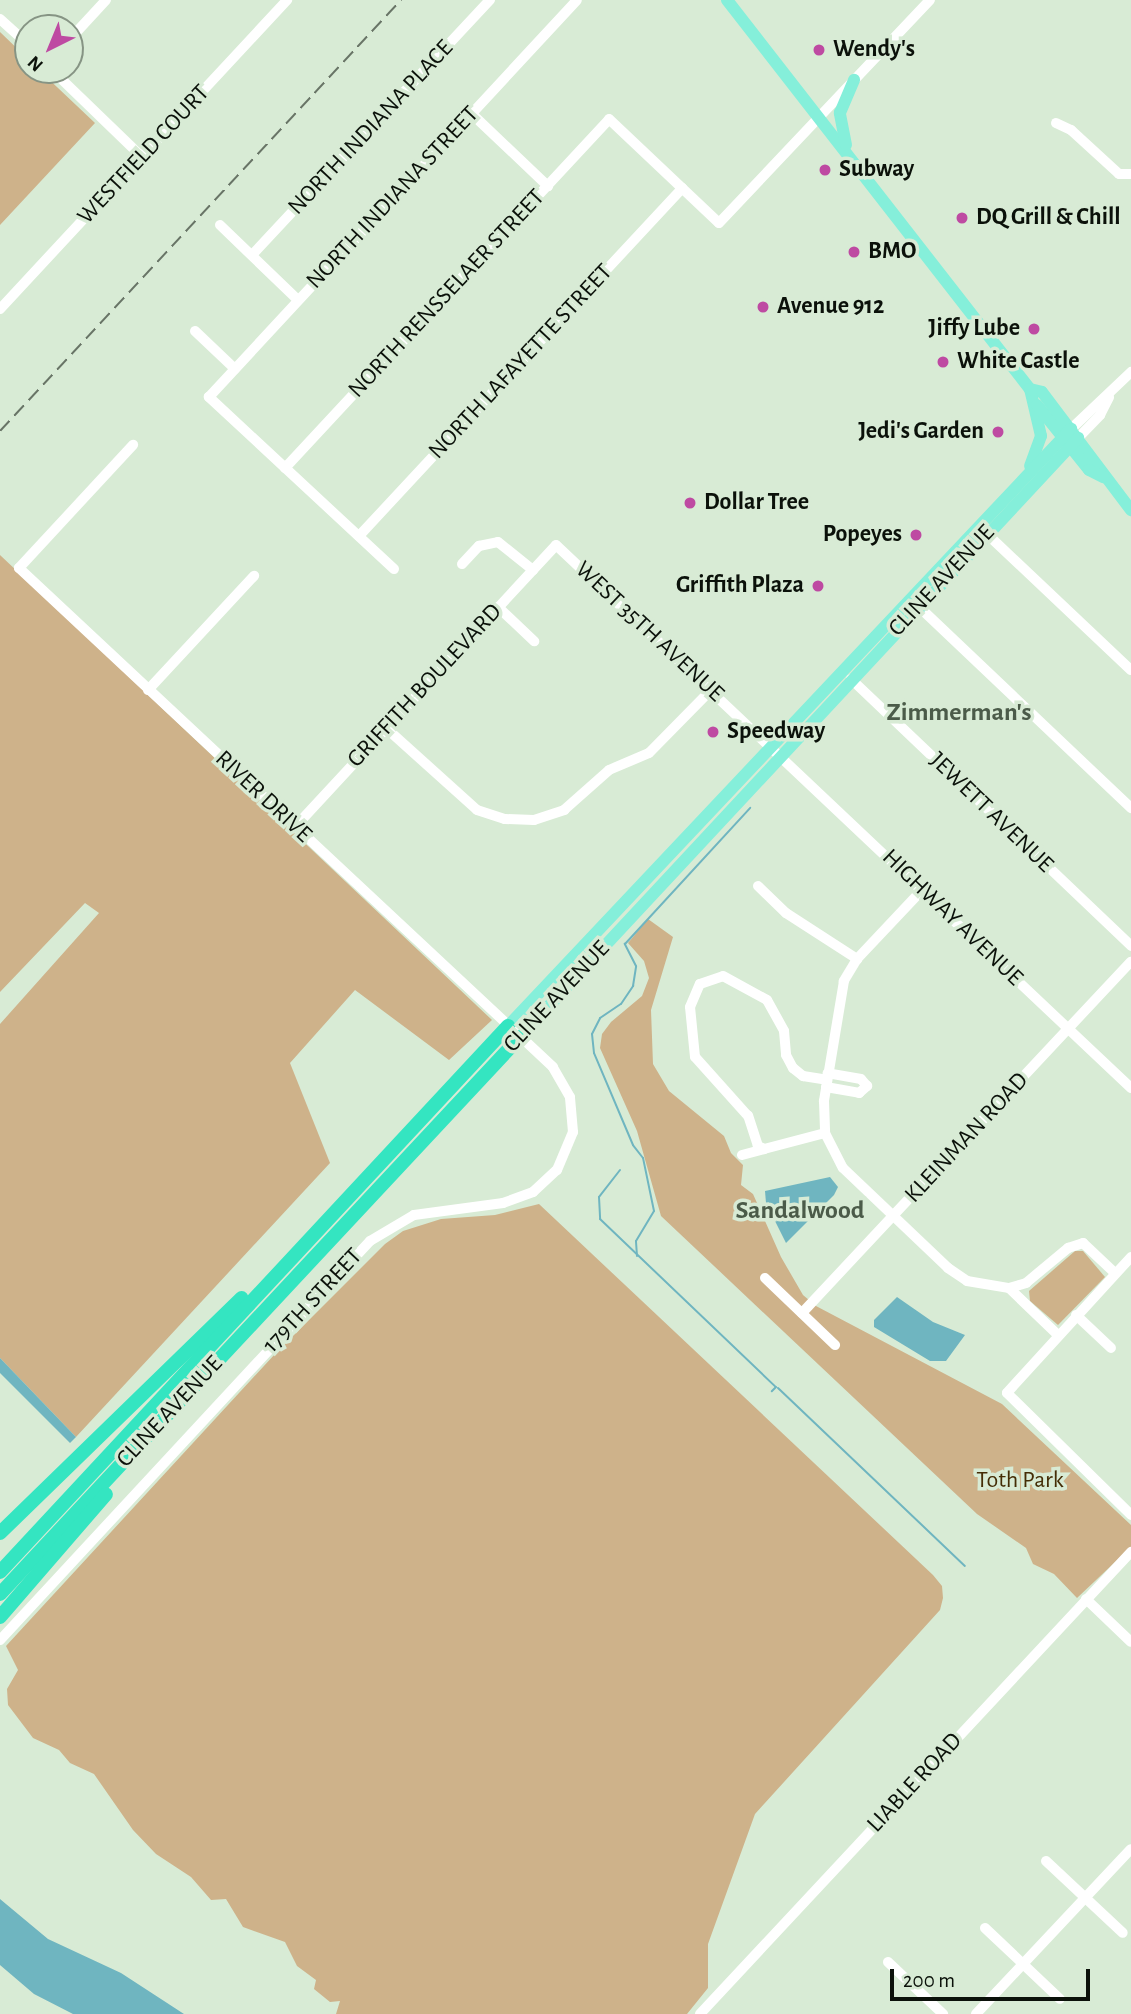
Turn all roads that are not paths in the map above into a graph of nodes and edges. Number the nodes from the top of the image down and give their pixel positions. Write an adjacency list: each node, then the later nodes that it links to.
1 (106, 0): 8 (street)
2 (288, 0): 16 (street, WESTFIELD COURT)
3 (489, 0): 21 (street, NORTH INDIANA PLACE)
4 (577, 0): 12 (street, NORTH INDIANA STREET)
5 (727, 0): 13 (main road)
6 (930, 0): 10 (street)
7 (0, 19): 9 (street)
8 (84, 24)
9 (14, 32)
10 (854, 80): 13 (street); 15 (main road)
11 (66, 84): 16 (street)
12 (472, 114): 18 (street); 22 (street, NORTH INDIANA STREET)
13 (819, 117): 15 (main road); 19 (street)
14 (1056, 123): 17 (street)
15 (849, 155): 27 (main road)
16 (142, 157): 23 (street, WESTFIELD COURT)
17 (1129, 175)
18 (548, 186): 19 (street, NORTH RENSSELAER STREET); 30 (street, NORTH RENSSELAER STREET)
19 (682, 188): 34 (street, NORTH LAFAYETTE STREET)
20 (220, 225): 21 (street)
21 (252, 255): 22 (street)
22 (299, 300): 25 (street, NORTH INDIANA STREET)
23 (0, 309)
24 (195, 331): 25 (street)
25 (235, 369): 30 (street, NORTH INDIANA STREET)
26 (1131, 372): 28 (street, CLINE AVENUE)
27 (1032, 394): 28 (main road); 31 (main road)
28 (1070, 438): 31 (main road, CLINE AVENUE); 32 (main road); 33 (main road, CLINE AVENUE)
29 (134, 445): 45 (street, RIVER DRIVE)
30 (285, 468): 34 (street)
31 (1024, 475): 40 (main road, CLINE AVENUE)
32 (1131, 510)
33 (987, 534): 40 (main road, CLINE AVENUE); 43 (street)
34 (359, 536): 37 (street)
35 (556, 545): 38 (street, GRIFFITH BOULEVARD); 46 (street, WEST 35TH AVENUE)
36 (461, 564): 38 (street)
37 (394, 569)
38 (533, 570): 41 (street, GRIFFITH BOULEVARD)
39 (254, 576): 45 (street)
40 (914, 602): 44 (main road, CLINE AVENUE); 48 (main road, CLINE AVENUE); 49 (street)
41 (498, 607): 42 (street); 47 (street, GRIFFITH BOULEVARD)
42 (534, 641)
43 (1131, 670)
44 (850, 680): 48 (main road, CLINE AVENUE); 53 (street, JEWETT AVENUE)
45 (148, 690): 50 (street, RIVER DRIVE)
46 (711, 690): 47 (street); 48 (street, WEST 35TH AVENUE)
47 (386, 728): 50 (street, GRIFFITH BOULEVARD)
48 (776, 752): 52 (street, HIGHWAY AVENUE); 56 (main road, CLINE AVENUE); 58 (main road, CLINE AVENUE)
49 (1131, 808)
50 (295, 827): 56 (street, RIVER DRIVE)
51 (758, 886): 54 (street)
52 (922, 890): 54 (street); 57 (street, HIGHWAY AVENUE)
53 (1131, 946)
54 (857, 959): 59 (street)
55 (1131, 962): 57 (street, KLEINMAN ROAD)
56 (508, 1026): 58 (street, 179TH STREET); 66 (highway, CLINE AVENUE)
57 (1068, 1029): 60 (street, HIGHWAY AVENUE); 64 (street, KLEINMAN ROAD)
58 (520, 1037): 75 (highway, CLINE AVENUE); 83 (street, 179TH STREET)
59 (827, 1080): 61 (street); 62 (street)
60 (1131, 1088)
61 (825, 1133): 62 (street); 64 (street)
62 (764, 1149): 63 (street)
63 (742, 1155)
64 (893, 1216): 69 (street); 70 (street, KLEINMAN ROAD)
65 (1131, 1256): 67 (street)
66 (287, 1263): 77 (highway); 79 (highway, CLINE AVENUE)
67 (1115, 1273): 69 (street); 71 (street)
68 (765, 1278): 70 (street)
69 (1009, 1289): 72 (street)
70 (802, 1313): 73 (street)
71 (1076, 1315): 72 (street); 74 (street)
72 (1058, 1335): 76 (street)
73 (835, 1345)
74 (1111, 1348)
75 (171, 1411): 80 (highway, CLINE AVENUE); 82 (highway)
76 (1131, 1515)
77 (1, 1532)
78 (1131, 1552): 81 (street, LIABLE ROAD)
79 (0, 1572)
80 (0, 1594)
81 (1086, 1600): 84 (street); 93 (street, LIABLE ROAD)
82 (0, 1617)
83 (0, 1640)
84 (1131, 1642)
85 (1131, 1849): 87 (street)
86 (1046, 1861): 87 (street)
87 (1085, 1898): 89 (street); 91 (street)
88 (985, 1928): 91 (street)
89 (1124, 1933)
90 (888, 1962): 94 (street)
91 (1023, 1964): 92 (street); 95 (street)
92 (1060, 1999)
93 (700, 2014)
94 (943, 2014)
95 (976, 2014)

